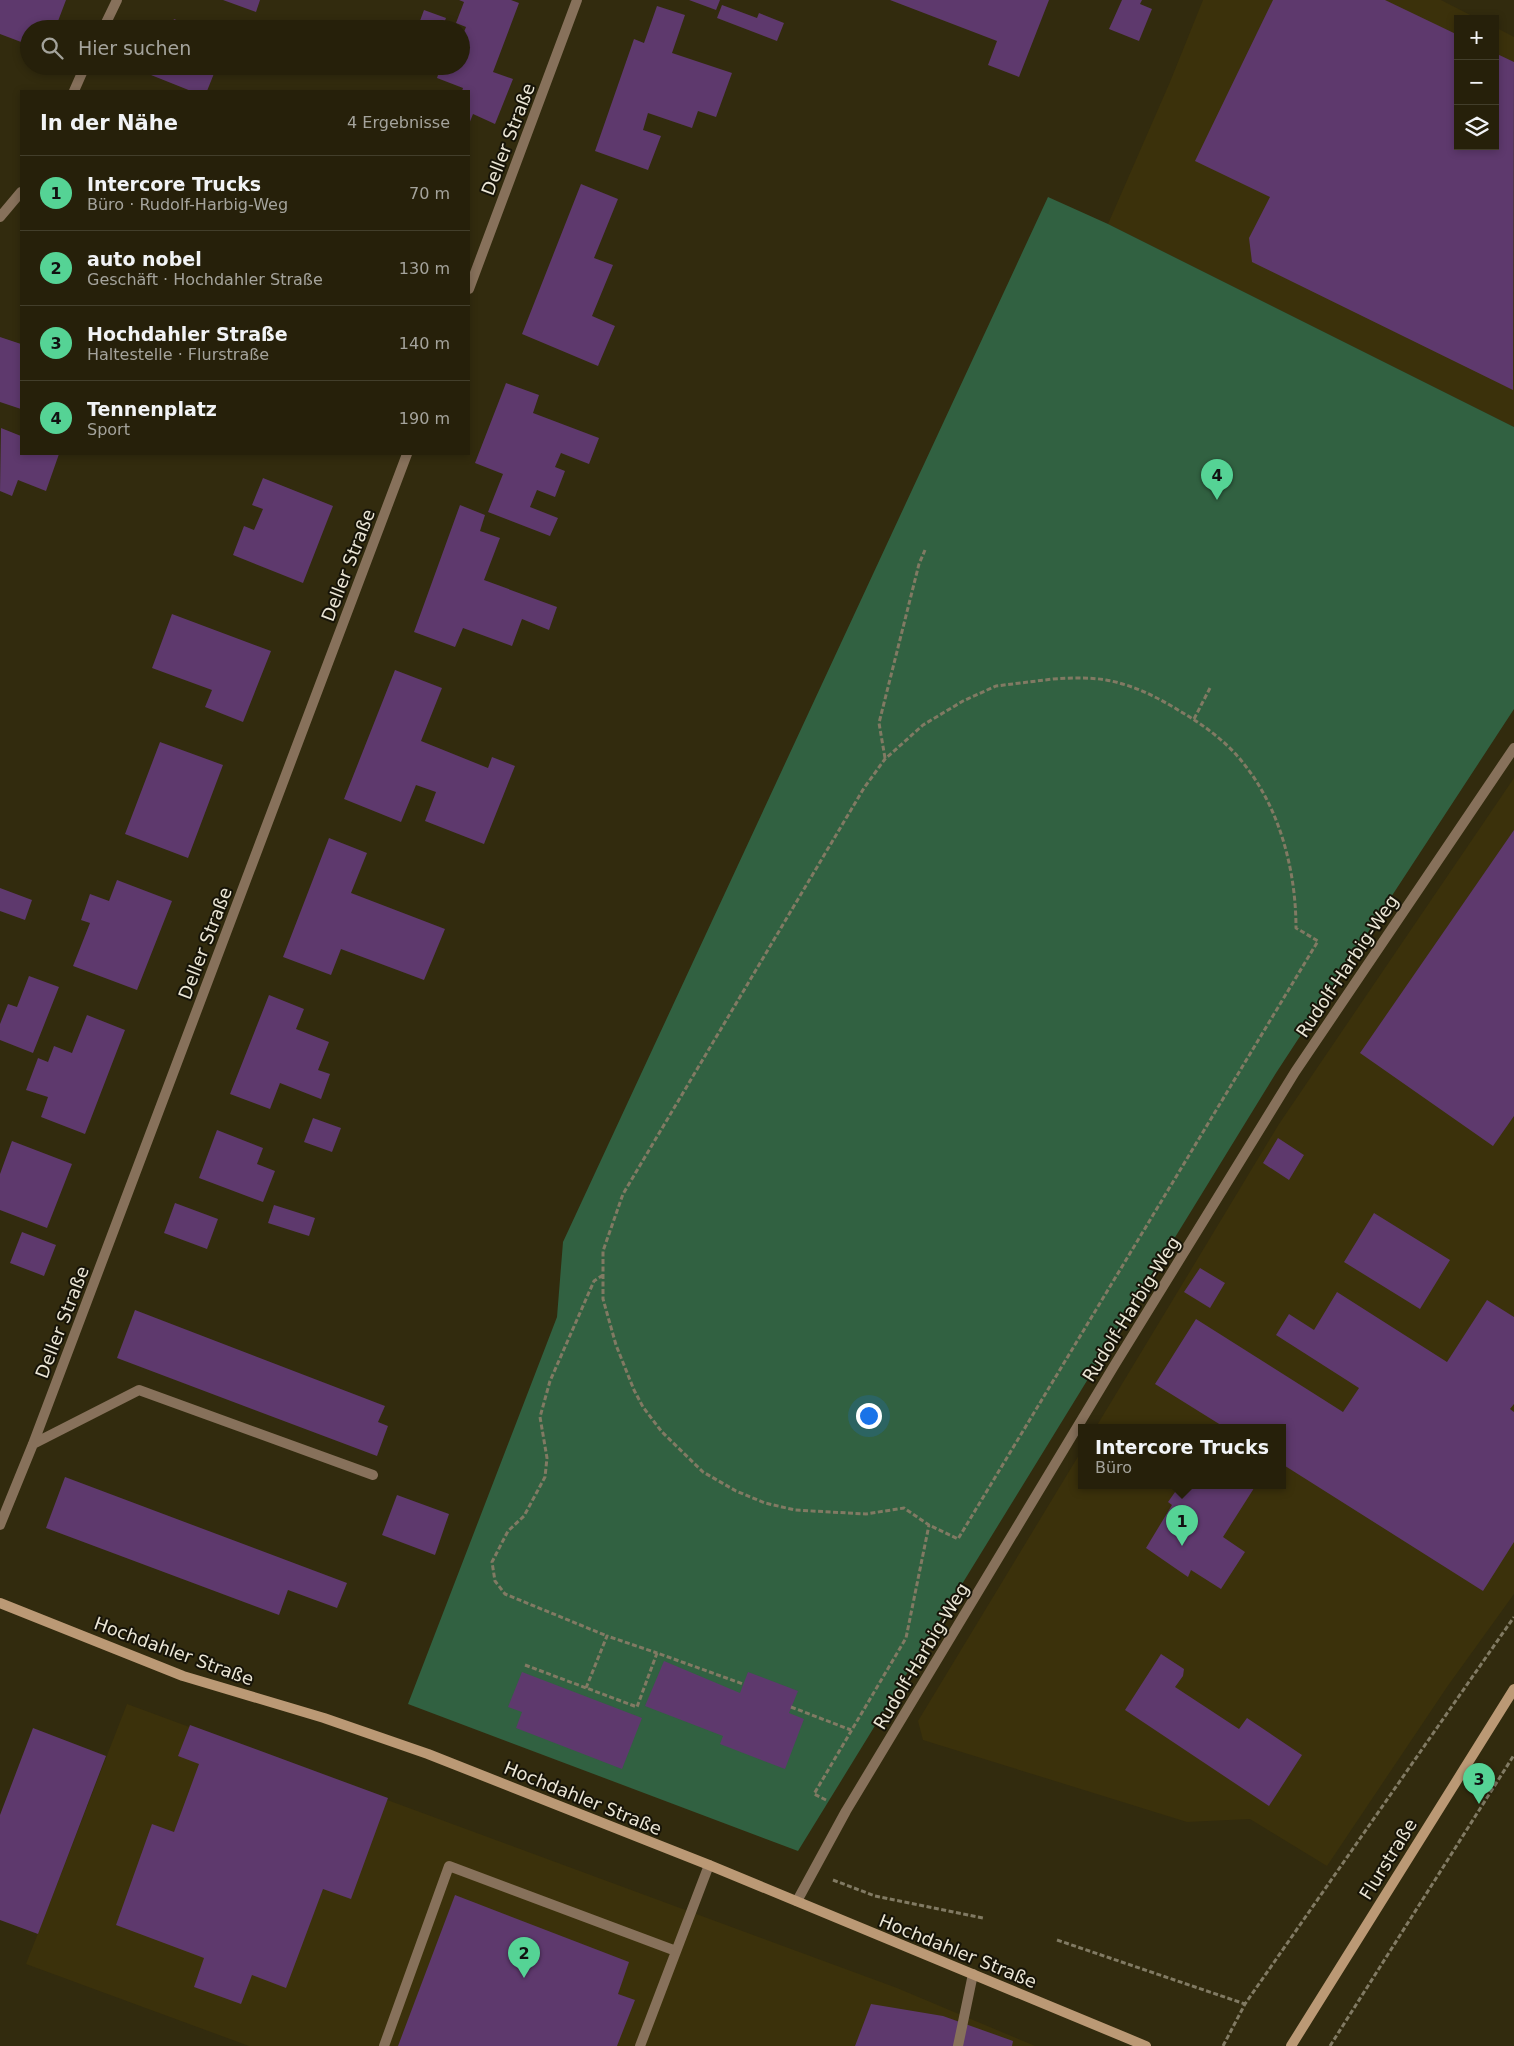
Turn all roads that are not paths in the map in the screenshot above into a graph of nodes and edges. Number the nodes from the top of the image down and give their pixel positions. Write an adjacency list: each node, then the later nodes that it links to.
1 (117, 0): 3 (street)
2 (577, 0): 8 (street, Deller Straße)
3 (107, 20)
4 (82, 75): 5 (street)
5 (74, 90)
6 (20, 193): 7 (street)
7 (0, 217)
8 (470, 285)
9 (407, 455): 13 (street, Deller Straße)
10 (1514, 748): 11 (street, Rudolf-Harbig-Weg)
11 (1079, 1424)
12 (1078, 1426): 19 (street, Rudolf-Harbig-Weg)
13 (33, 1444): 14 (street); 15 (street, Deller Straße)
14 (373, 1475)
15 (0, 1525)
16 (0, 1602): 18 (street, Hochdahler Straße)
17 (1514, 1689): 26 (street, Flurstraße)
18 (709, 1865): 19 (street, Hochdahler Straße); 20 (street)
19 (798, 1901): 21 (street, Hochdahler Straße)
20 (676, 1951): 22 (street); 23 (street)
21 (973, 1974): 24 (street); 25 (street, Hochdahler Straße)
22 (384, 2046)
23 (640, 2046)
24 (958, 2046)
25 (1146, 2046)
26 (1291, 2046)

